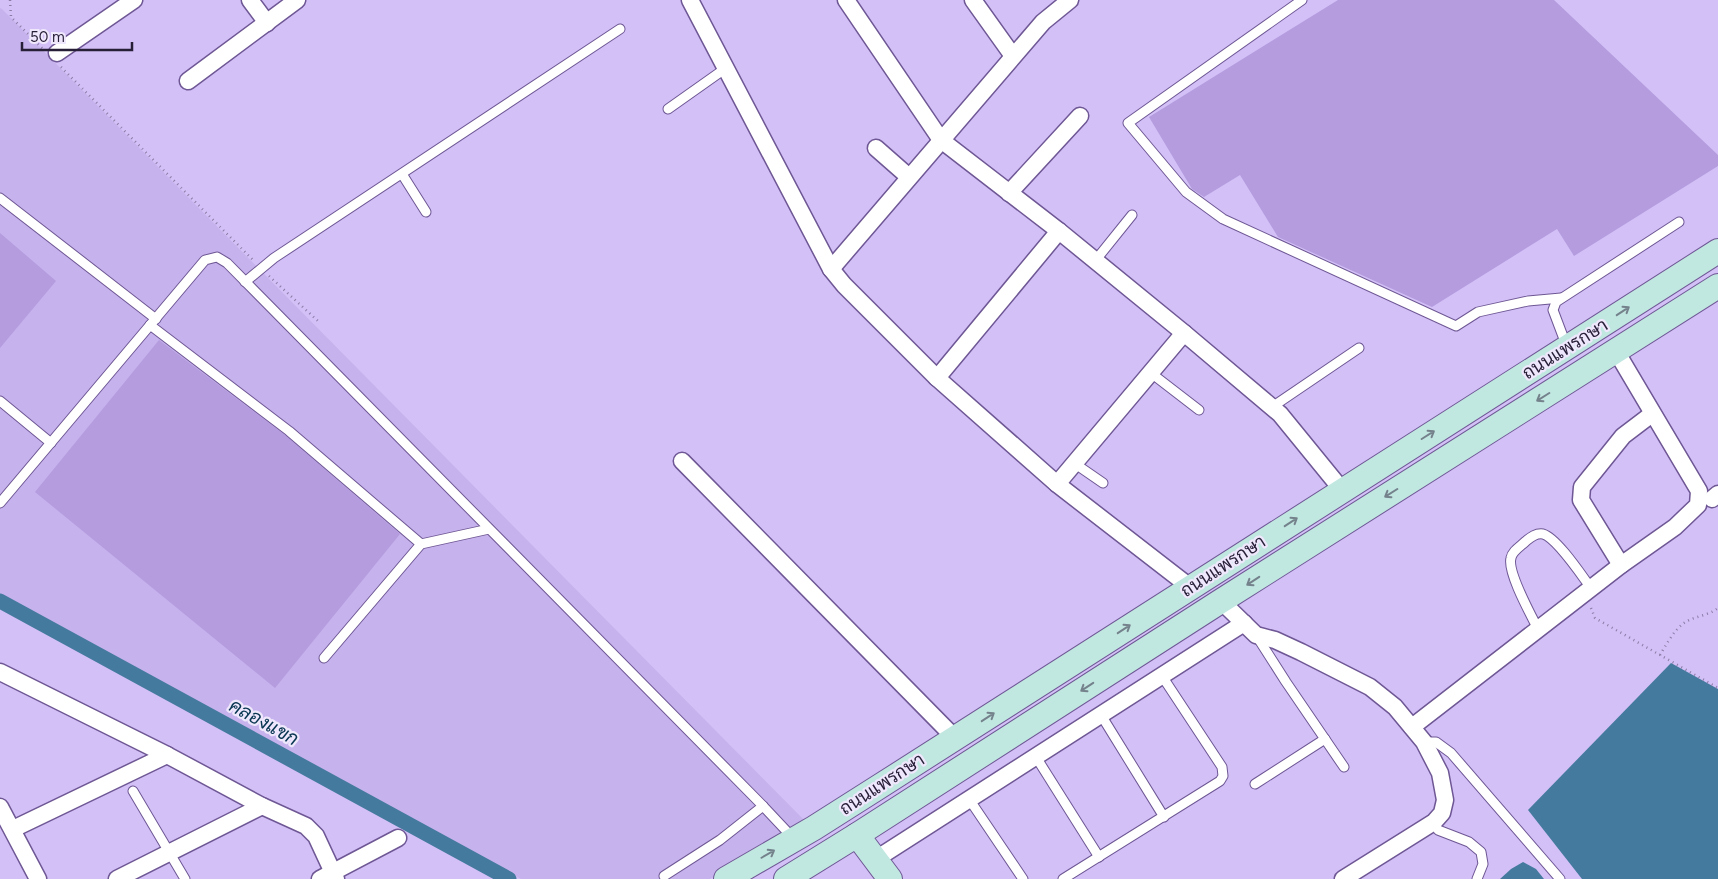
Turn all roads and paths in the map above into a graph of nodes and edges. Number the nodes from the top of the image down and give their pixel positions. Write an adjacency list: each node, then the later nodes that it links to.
1 (10, 0): 12 (path)
2 (134, 0): 12 (street)
3 (250, 0): 10 (street)
4 (297, 0): 10 (street)
5 (690, 0): 14 (street)
6 (846, 0): 18 (street)
7 (973, 0): 13 (street)
8 (1070, 0): 13 (street)
9 (1302, 0): 34 (lane)
10 (267, 22): 15 (street)
11 (620, 29): 20 (lane)
12 (52, 55): 30 (path)
13 (1013, 56): 18 (street)
14 (726, 68): 16 (lane); 31 (street)
15 (188, 81)
16 (668, 109)
17 (1080, 116): 22 (street)
18 (941, 140): 21 (street); 22 (street)
19 (876, 148): 21 (street)
20 (402, 174): 24 (lane); 30 (lane)
21 (909, 177): 31 (street)
22 (1010, 193): 27 (street)
23 (0, 198): 36 (lane)
24 (426, 212)
25 (1132, 215): 29 (lane)
26 (1679, 222): 34 (lane)
27 (1059, 232): 29 (street); 43 (street)
28 (1718, 251): 38 (main road, ถนนแพรกษา, one-way to 28)
29 (1096, 261): 37 (street)
30 (261, 268): 32 (lane); 35 (path)
31 (831, 269): 43 (street)
32 (245, 282): 36 (lane); 55 (lane)
33 (1717, 287): 40 (main road, ถนนแพรกษา)
34 (1561, 298): 38 (lane)
35 (318, 321)
36 (153, 322): 48 (lane); 56 (lane)
37 (1184, 333): 42 (street); 45 (street)
38 (1568, 347): 41 (main road); 53 (main road, ถนนแพรกษา, one-way to 38)
39 (1359, 348): 45 (lane)
40 (1616, 351): 41 (main road, ถนนแพรกษา); 47 (street)
41 (1584, 371): 60 (main road, ถนนแพรกษา, one-way to 60)
42 (1151, 373): 46 (lane); 50 (street)
43 (937, 378): 52 (street)
44 (0, 401): 48 (lane)
45 (1272, 407): 53 (street)
46 (1199, 410)
47 (1652, 414): 57 (street); 57 (street)
48 (51, 442): 54 (lane)
49 (682, 461): 72 (street)
50 (1074, 463): 51 (lane); 52 (street)
51 (1102, 483)
52 (1057, 484): 58 (street)
53 (1342, 490): 58 (main road, ถนนแพรกษา, one-way to 53)
54 (0, 503)
55 (490, 529): 56 (lane); 82 (lane)
56 (422, 544): 66 (lane)
57 (1621, 565): 59 (street)
58 (1190, 587): 72 (main road, ถนนแพรกษา, one-way to 58)
59 (1588, 590): 63 (street); 63 (lane); 65 (path)
60 (1221, 601): 62 (street); 87 (main road, ถนนแพรกษา, one-way to 87)
61 (1718, 608): 65 (path)
62 (1244, 623): 64 (street); 68 (street)
63 (1538, 629): 71 (street)
64 (1256, 635): 71 (street); 73 (lane)
65 (1660, 655): 69 (path)
66 (324, 658)
67 (0, 672): 75 (street)
68 (1162, 676): 70 (street); 84 (lane)
69 (1718, 688)
70 (1101, 715): 76 (street); 84 (lane)
71 (1412, 727): 74 (street)
72 (955, 738): 89 (main road, ถนนแพรกษา)
73 (1325, 739): 77 (lane); 78 (lane)
74 (1424, 742): 85 (street); 105 (lane)
75 (167, 755): 81 (street); 86 (street)
76 (1036, 757): 80 (street); 91 (lane)
77 (1344, 767)
78 (1255, 784)
79 (134, 790): 90 (lane)
80 (969, 799): 92 (street); 101 (lane)
81 (262, 806): 90 (street); 94 (street)
82 (763, 806): 89 (lane); 93 (lane)
83 (0, 807): 86 (street)
84 (1164, 817): 91 (lane)
85 (1434, 822): 103 (street); 104 (lane)
86 (13, 829): 95 (street)
87 (858, 835): 92 (main road); 99 (main road, ถนนแพรกษา)
88 (398, 838): 94 (street)
89 (794, 840): 98 (main road, ถนนแพรกษา, one-way to 89)
90 (170, 852): 96 (street); 97 (lane)
91 (1100, 856): 102 (lane)
92 (876, 859): 100 (main road)
93 (664, 876)
94 (330, 877)
95 (38, 879)
96 (117, 879)
97 (185, 879)
98 (726, 879)
99 (786, 879)
100 (890, 879)
101 (1023, 879)
102 (1063, 879)
103 (1344, 879)
104 (1477, 879)
105 (1560, 879)

